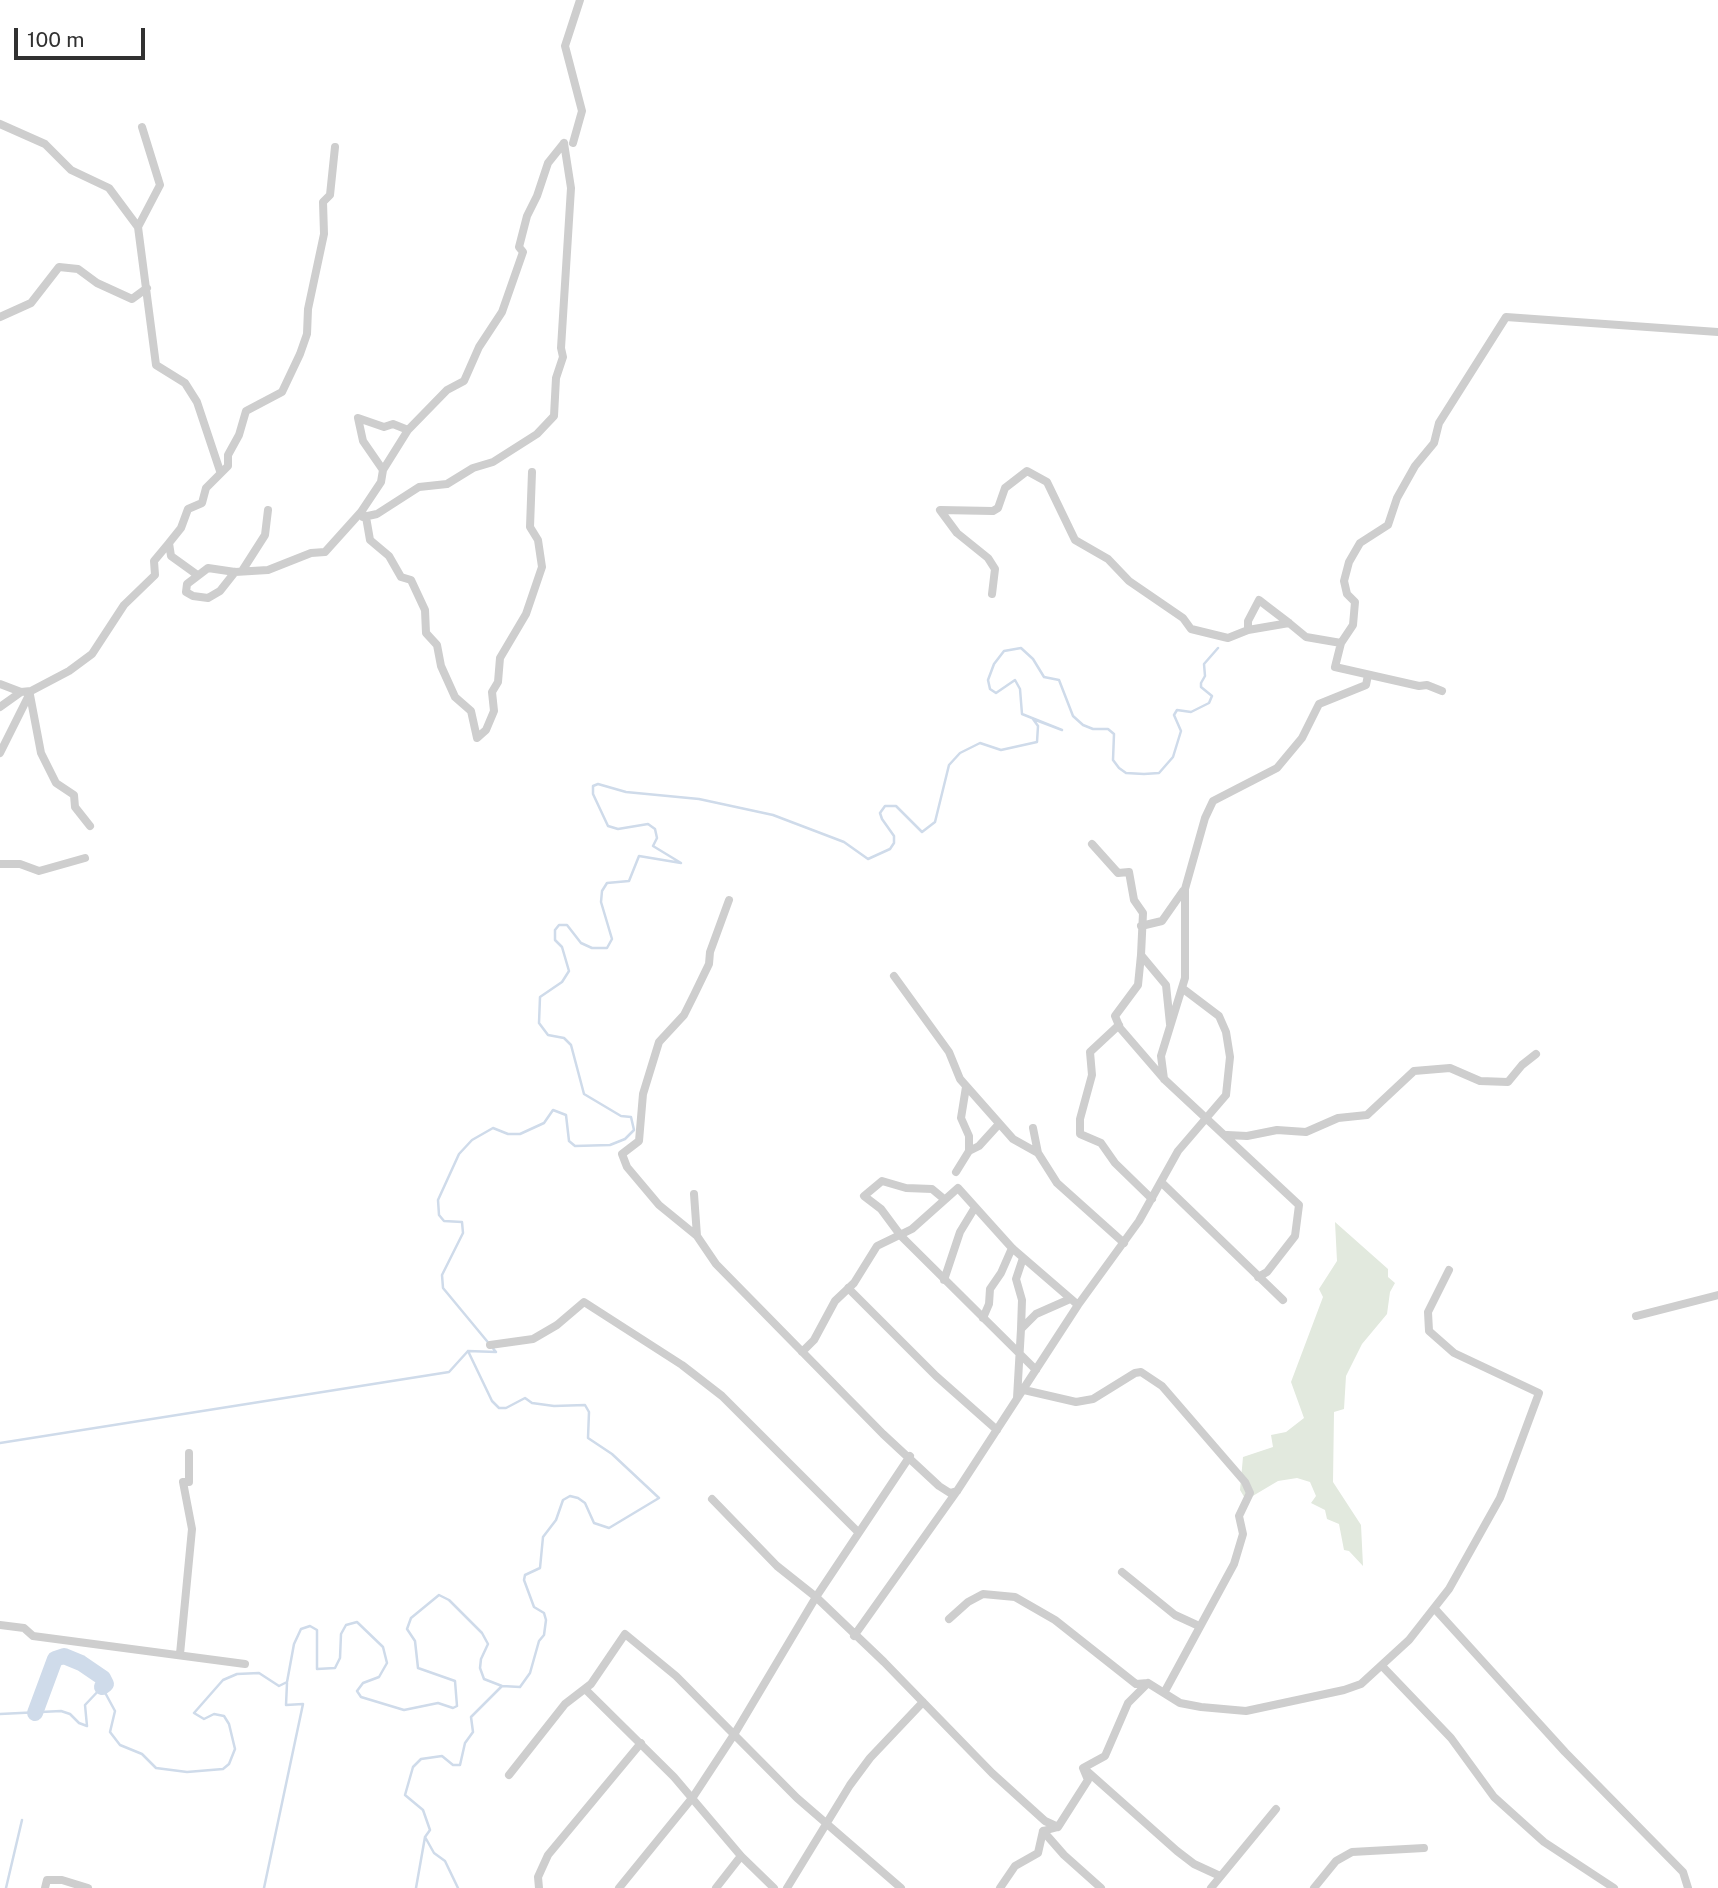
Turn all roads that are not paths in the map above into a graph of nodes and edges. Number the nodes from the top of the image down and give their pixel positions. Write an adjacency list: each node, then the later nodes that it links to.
1 (580, 0): 4 (street)
2 (0, 124): 6 (street)
3 (142, 127): 6 (street)
4 (573, 143)
5 (335, 147): 12 (street)
6 (138, 227): 7 (street)
7 (147, 288): 8 (street); 12 (street)
8 (0, 317)
9 (1718, 332): 22 (street)
10 (408, 429): 11 (street); 11 (street); 15 (street)
11 (383, 470): 15 (street)
12 (220, 471): 16 (street)
13 (532, 472): 15 (street)
14 (268, 510): 17 (street)
15 (361, 515): 17 (street)
16 (169, 543): 18 (street); 26 (street)
17 (239, 571): 18 (street); 18 (street)
18 (196, 574)
19 (992, 594): 21 (street)
20 (1289, 623): 21 (street); 21 (street); 22 (street)
21 (1248, 630)
22 (1341, 643): 23 (street)
23 (1368, 675): 25 (street); 33 (street)
24 (0, 684): 26 (street)
25 (1442, 691)
26 (27, 693): 27 (street); 28 (street); 29 (street)
27 (0, 707)
28 (0, 753)
29 (90, 826)
30 (1092, 844): 35 (street)
31 (85, 858): 32 (street)
32 (0, 864)
33 (1185, 889): 35 (street); 38 (street)
34 (729, 900): 57 (street)
35 (1141, 926): 36 (street)
36 (1141, 955): 39 (street); 40 (street)
37 (894, 976): 43 (street)
38 (1182, 988): 39 (street); 44 (street)
39 (1170, 1024): 42 (street)
40 (1119, 1025): 42 (street); 54 (street)
41 (1536, 1055): 47 (street)
42 (1164, 1079): 44 (street)
43 (966, 1087): 45 (street); 48 (street)
44 (1208, 1119): 47 (street); 51 (street)
45 (999, 1124): 48 (street); 49 (street)
46 (1033, 1128): 49 (street)
47 (1227, 1135): 62 (street)
48 (969, 1151): 50 (street)
49 (1038, 1153): 58 (street)
50 (956, 1172)
51 (1161, 1182): 54 (street); 62 (street)
52 (694, 1194): 57 (street)
53 (944, 1199): 55 (street); 56 (street); 56 (street)
54 (1152, 1199): 58 (street)
55 (974, 1209): 59 (street); 63 (street)
56 (901, 1236): 63 (street); 64 (street)
57 (697, 1237): 73 (street)
58 (1124, 1243): 68 (street)
59 (1012, 1248): 60 (street); 70 (street)
60 (1023, 1258): 66 (street); 71 (street)
61 (1449, 1270): 86 (street)
62 (1258, 1277): 67 (street)
63 (944, 1280): 70 (street)
64 (848, 1287): 73 (street); 78 (street)
65 (1718, 1295): 69 (street)
66 (1070, 1299): 68 (street); 71 (street)
67 (1283, 1300)
68 (1078, 1305): 75 (street)
69 (1636, 1316)
70 (983, 1318): 74 (street)
71 (1021, 1329): 74 (street)
72 (490, 1345): 83 (street)
73 (802, 1352): 80 (street)
74 (1019, 1354): 75 (street); 77 (street)
75 (1036, 1370): 76 (street)
76 (1024, 1390): 77 (street); 89 (street)
77 (1017, 1401): 78 (street)
78 (997, 1430): 81 (street)
79 (188, 1453): 91 (street)
80 (910, 1456): 81 (street); 83 (street)
81 (957, 1491): 90 (street)
82 (712, 1499): 85 (street)
83 (858, 1532): 85 (street)
84 (1122, 1572): 89 (street)
85 (816, 1597): 90 (street); 98 (street)
86 (1435, 1609): 93 (street); 123 (street)
87 (949, 1619): 94 (street)
88 (0, 1625): 91 (street)
89 (1199, 1626): 96 (street)
90 (854, 1636): 97 (street)
91 (180, 1654): 92 (street)
92 (245, 1664)
93 (1383, 1667): 96 (street); 122 (street)
94 (1148, 1683): 96 (street); 100 (street)
95 (585, 1689): 98 (street); 99 (street); 101 (street)
96 (1164, 1693)
97 (923, 1702): 104 (street); 105 (street)
98 (735, 1733): 102 (street); 104 (street)
99 (640, 1743): 102 (street); 112 (street)
100 (1083, 1768): 105 (street); 109 (street)
101 (509, 1775)
102 (693, 1797): 108 (street); 113 (street)
103 (1276, 1809): 109 (street)
104 (826, 1823): 116 (street); 117 (street)
105 (1058, 1827): 106 (street)
106 (1043, 1831): 118 (street); 119 (street)
107 (1424, 1848): 121 (street)
108 (741, 1856): 114 (street); 115 (street)
109 (1220, 1876): 120 (street)
110 (45, 1888): 111 (street)
111 (88, 1888)
112 (539, 1888)
113 (619, 1888)
114 (716, 1888)
115 (774, 1888)
116 (787, 1888)
117 (901, 1888)
118 (1000, 1888)
119 (1101, 1888)
120 (1211, 1888)
121 (1314, 1888)
122 (1614, 1888)
123 (1688, 1888)

